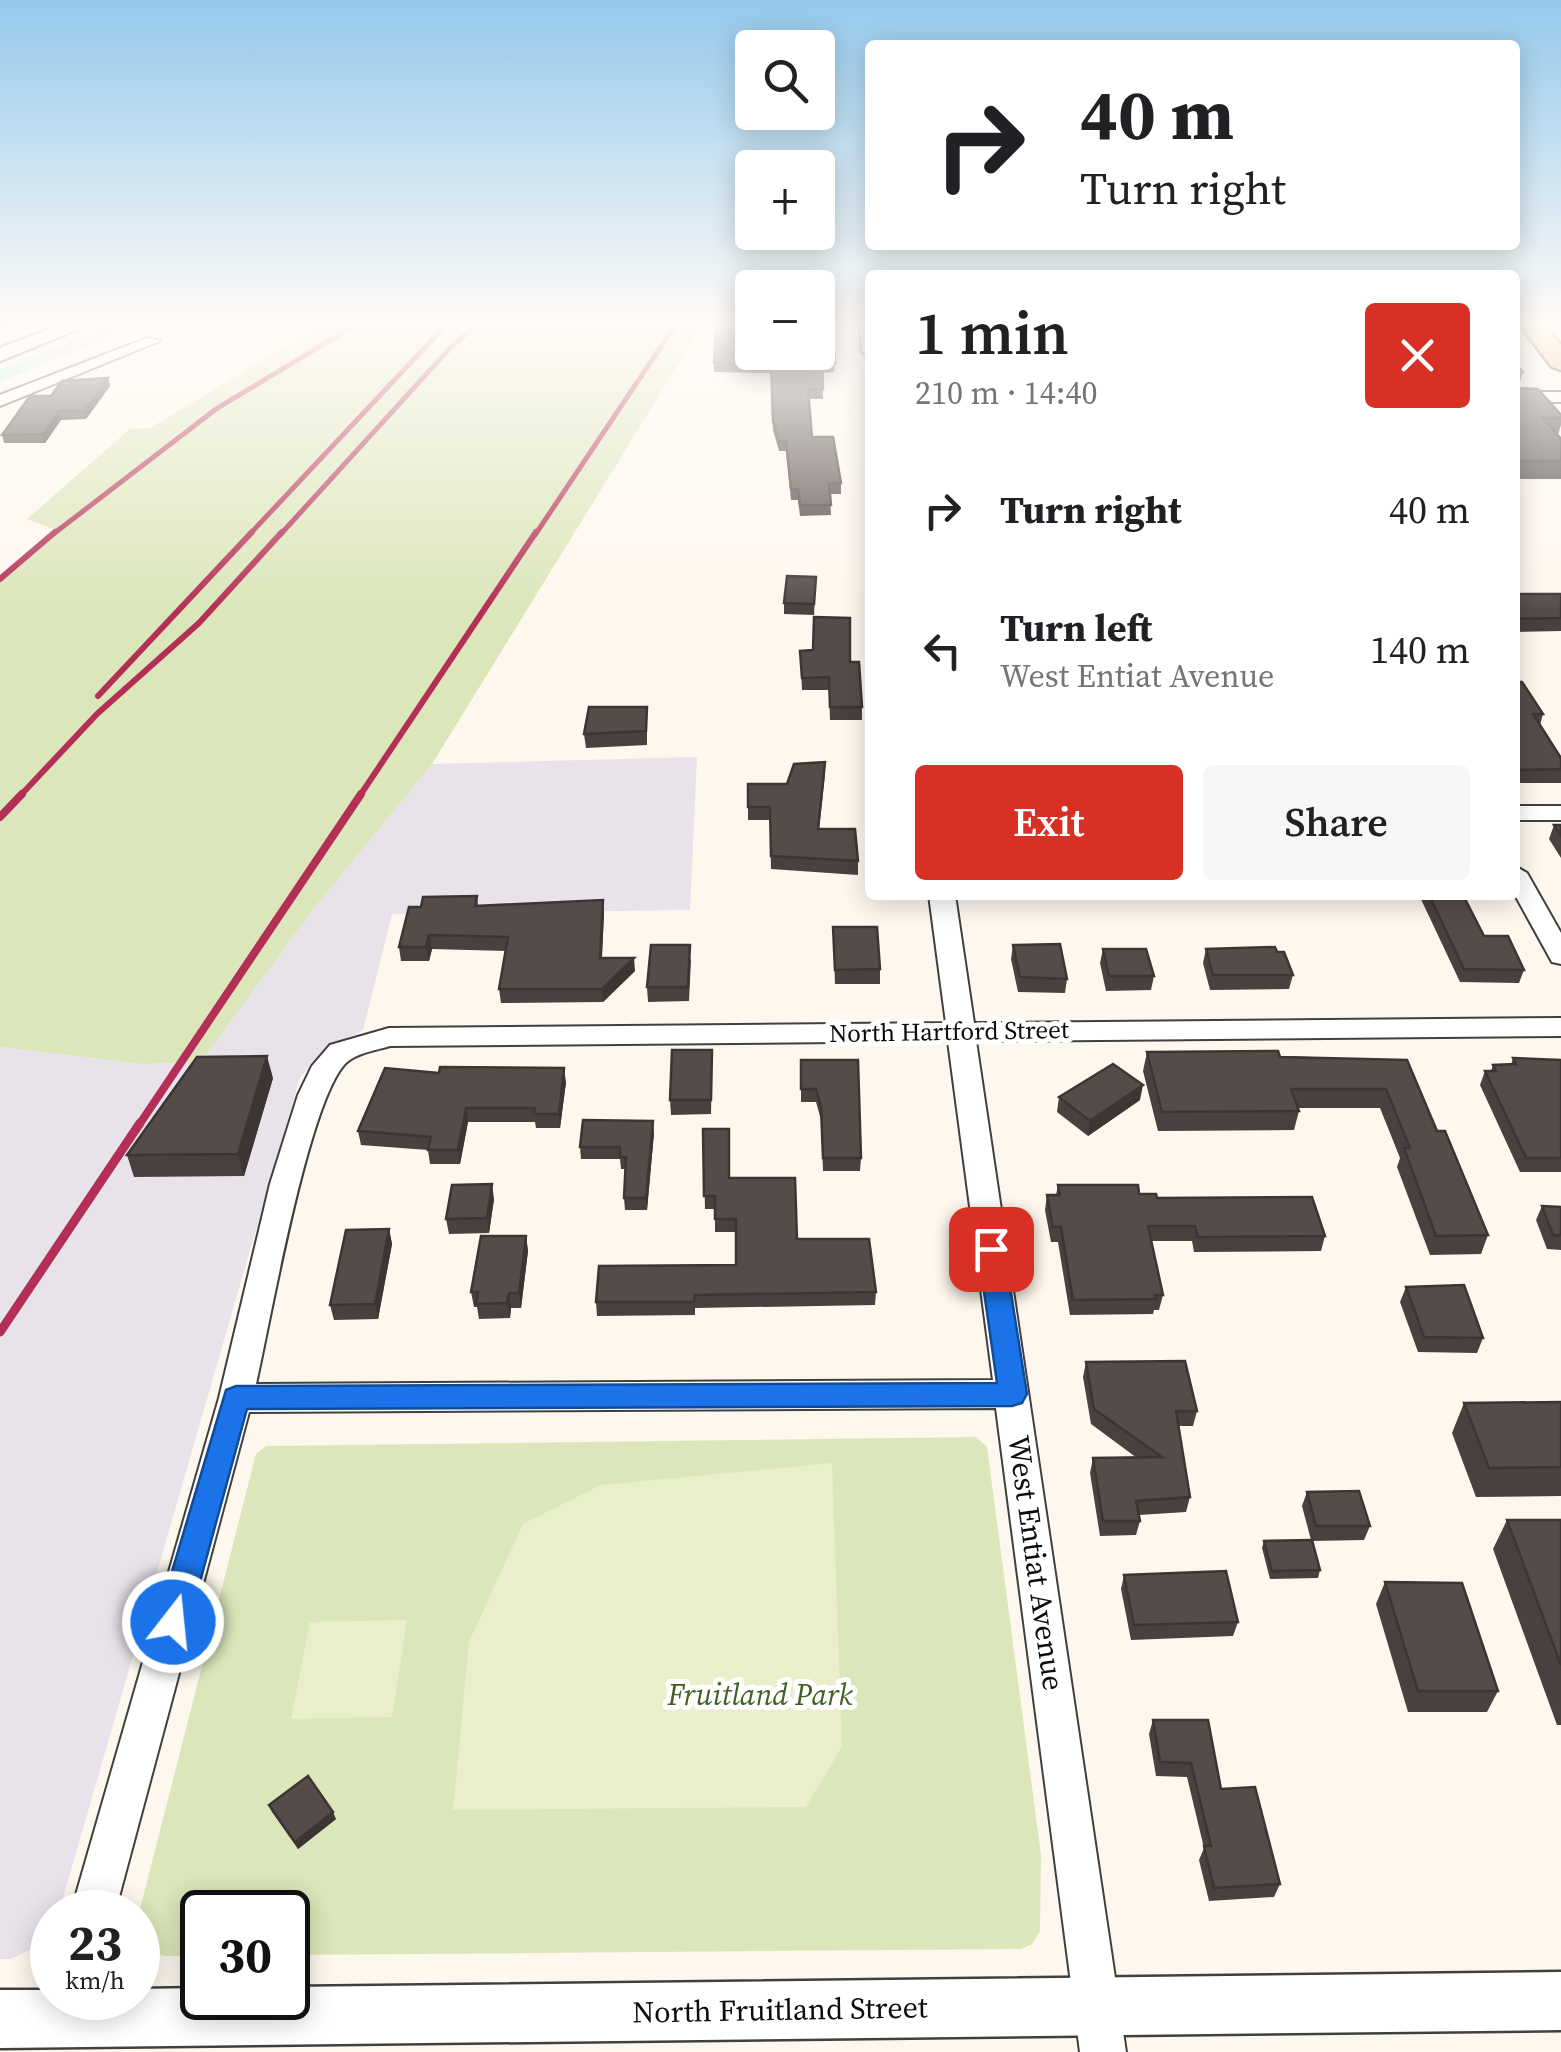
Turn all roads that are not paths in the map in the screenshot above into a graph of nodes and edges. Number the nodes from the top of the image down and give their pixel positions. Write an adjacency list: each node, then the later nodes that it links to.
1 (1520, 812): 2 (street)
2 (1561, 812)
3 (1520, 882): 5 (street)
4 (943, 900): 7 (street, West Entiat Avenue)
5 (1561, 956)
6 (1561, 1027): 7 (street, North Hartford Street)
7 (960, 1031): 8 (street, West Entiat Avenue); 9 (street, North Hartford Street)
8 (1012, 1394): 9 (street); 14 (street, West Entiat Avenue)
9 (236, 1398): 10 (street)
10 (99, 1890)
11 (1561, 2001): 14 (street, North Fruitland Street)
12 (0, 2019): 13 (street, North Fruitland Street)
13 (63, 2023): 14 (street, North Fruitland Street)
14 (1100, 2029)

